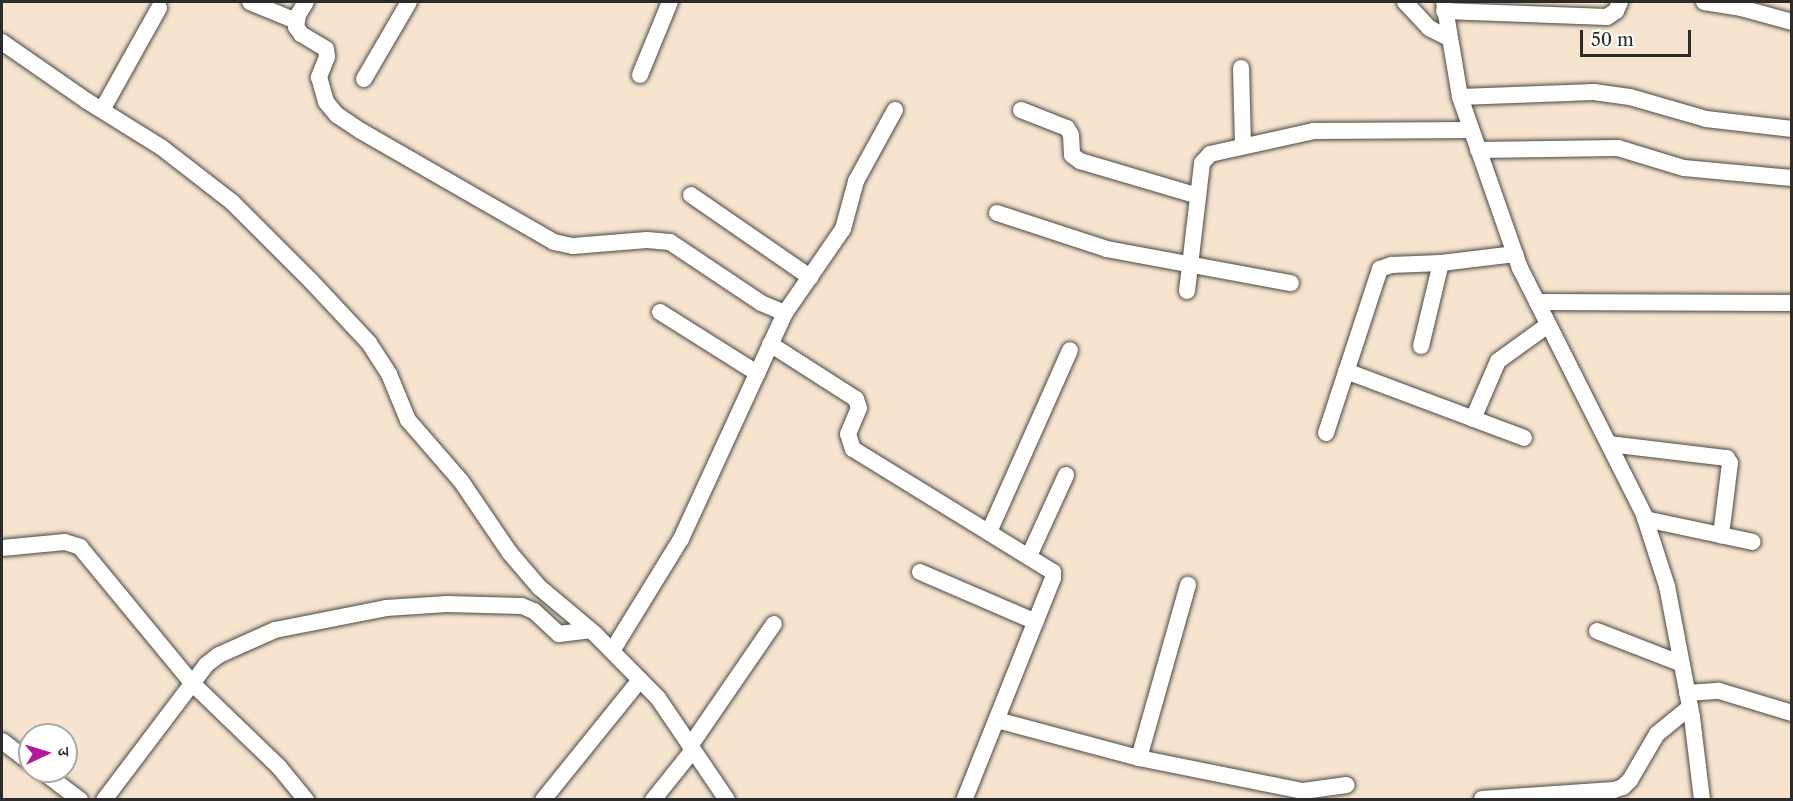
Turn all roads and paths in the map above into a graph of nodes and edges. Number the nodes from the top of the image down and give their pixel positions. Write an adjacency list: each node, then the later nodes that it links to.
1 (250, 2): 11 (street)
2 (306, 2): 11 (street)
3 (409, 2): 17 (street)
4 (670, 2): 16 (street)
5 (1405, 2): 13 (street)
6 (1620, 2): 8 (street)
7 (1704, 2): 10 (street)
8 (1444, 6): 13 (street)
9 (159, 8): 19 (street)
10 (1766, 8): 12 (street)
11 (296, 21): 39 (street)
12 (1791, 22)
13 (1449, 38): 18 (street)
14 (2, 42): 19 (street)
15 (1241, 68): 24 (street)
16 (640, 75)
17 (364, 79)
18 (1460, 97): 22 (street); 23 (street)
19 (102, 110): 61 (street)
20 (895, 110): 33 (street)
21 (1021, 110): 28 (street)
22 (1791, 129)
23 (1471, 130): 24 (street); 25 (street)
24 (1244, 146): 28 (street)
25 (1478, 150): 26 (street); 30 (street)
26 (1791, 178)
27 (691, 195): 33 (street)
28 (1198, 196): 32 (street)
29 (997, 213): 32 (street)
30 (1515, 254): 31 (street); 36 (street)
31 (1441, 263): 42 (street); 44 (street)
32 (1190, 265): 34 (street); 35 (street)
33 (810, 277): 39 (street)
34 (1291, 283)
35 (1187, 291)
36 (1537, 302): 37 (street); 40 (street)
37 (1791, 303)
38 (660, 312): 45 (street)
39 (785, 313): 41 (street)
40 (1548, 325): 46 (street); 49 (street)
41 (770, 344): 45 (street); 52 (street)
42 (1421, 346)
43 (1070, 350): 52 (street)
44 (1346, 371): 46 (street); 47 (street)
45 (757, 373): 63 (street)
46 (1473, 419): 48 (street)
47 (1326, 433)
48 (1524, 438)
49 (1609, 444): 51 (street); 53 (street)
50 (1066, 475): 56 (street)
51 (1645, 519): 53 (street); 64 (street)
52 (988, 531): 56 (street)
53 (1721, 536): 54 (street)
54 (1753, 542)
55 (2, 548): 66 (street)
56 (1029, 556): 59 (street)
57 (920, 572): 59 (street)
58 (1188, 585): 73 (street)
59 (1036, 622): 69 (street)
60 (774, 624): 71 (street)
61 (590, 630): 63 (street); 66 (street)
62 (1597, 631): 64 (street)
63 (612, 651): 65 (street)
64 (1682, 664): 67 (street)
65 (640, 680): 71 (street); 80 (street)
66 (192, 683): 78 (street); 79 (street)
67 (1689, 700): 68 (street); 76 (street); 84 (street)
68 (1791, 713)
69 (996, 720): 73 (street); 83 (street)
70 (2, 741): 72 (street)
71 (692, 748): 81 (street); 82 (street)
72 (18, 753)
73 (1140, 758): 75 (street)
74 (58, 783): 77 (street)
75 (1347, 785)
76 (1482, 799)
77 (80, 800)
78 (104, 800)
79 (306, 800)
80 (543, 800)
81 (653, 800)
82 (727, 800)
83 (964, 800)
84 (1702, 800)

